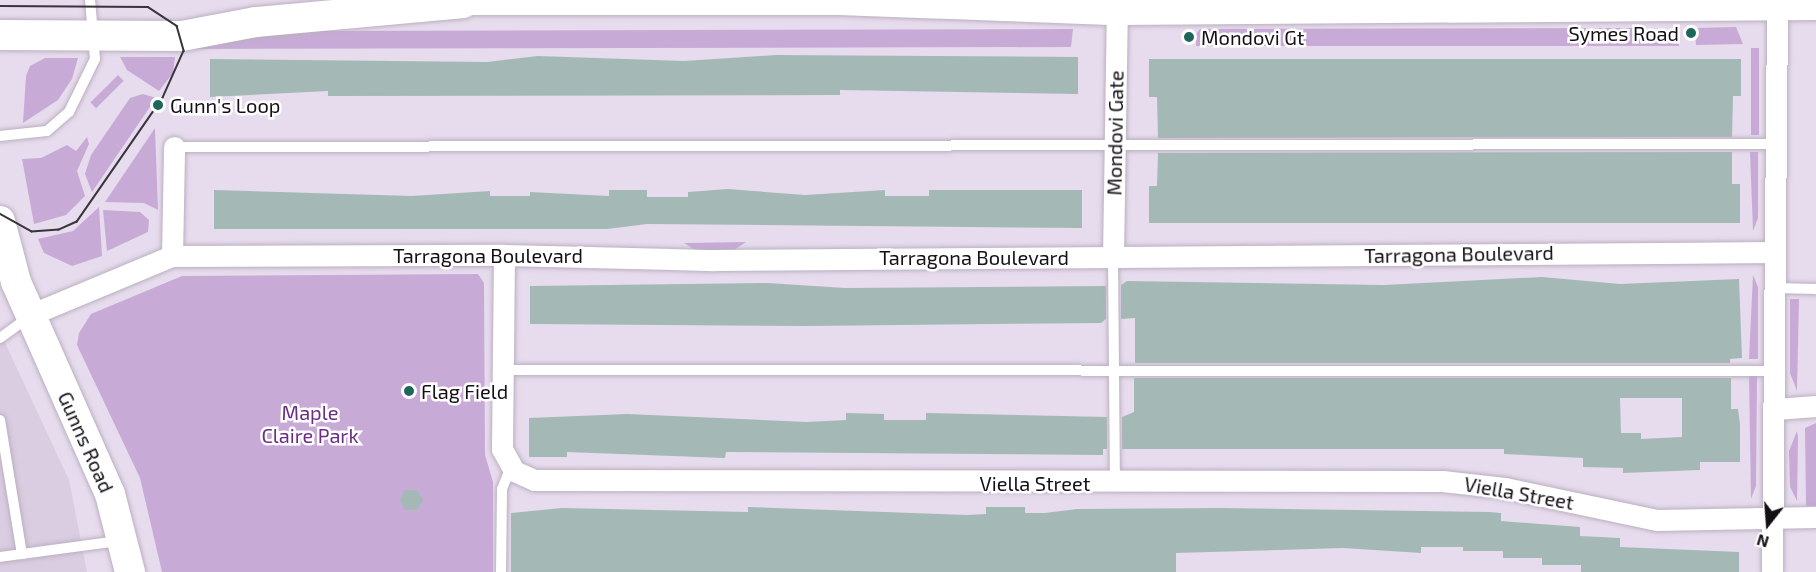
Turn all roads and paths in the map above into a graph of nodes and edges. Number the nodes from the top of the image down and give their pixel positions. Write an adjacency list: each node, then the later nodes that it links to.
1 (90, 0): 10 (lane)
2 (442, 0): 4 (main road)
3 (636, 1): 4 (main road); 5 (main road)
4 (477, 2): 10 (main road)
5 (929, 2): 6 (main road)
6 (1117, 5): 8 (main road); 13 (street, Mondovi Gate)
7 (1816, 5): 8 (main road)
8 (1777, 6): 12 (street)
9 (0, 35): 10 (main road)
10 (96, 38): 11 (lane)
11 (0, 136)
12 (1776, 144): 13 (lane); 16 (street)
13 (1115, 145): 14 (lane); 19 (street, Mondovi Gate)
14 (174, 147): 18 (street)
15 (0, 221): 22 (main road, Gunns Road)
16 (1775, 252): 19 (street, Tarragona Boulevard); 20 (street)
17 (504, 255): 18 (street, Tarragona Boulevard); 19 (street, Tarragona Boulevard); 24 (street)
18 (172, 256): 22 (street)
19 (1113, 257): 25 (lane)
20 (1775, 288): 21 (lane); 26 (street)
21 (1816, 289)
22 (30, 315): 23 (lane); 34 (main road, Gunns Road)
23 (0, 338)
24 (502, 370): 25 (lane); 30 (street)
25 (1114, 370): 26 (lane); 31 (lane)
26 (1775, 371): 28 (street)
27 (1816, 406): 28 (street)
28 (1775, 409): 33 (street)
29 (0, 420): 35 (lane)
30 (511, 467): 31 (street, Viella Street); 38 (lane)
31 (1115, 483): 33 (street, Viella Street)
32 (1816, 517): 33 (street, Viella Street)
33 (1773, 519): 39 (street)
34 (123, 540): 35 (lane); 37 (main road, Gunns Road)
35 (22, 554): 36 (lane)
36 (0, 557)
37 (130, 572)
38 (501, 572)
39 (1772, 572)

